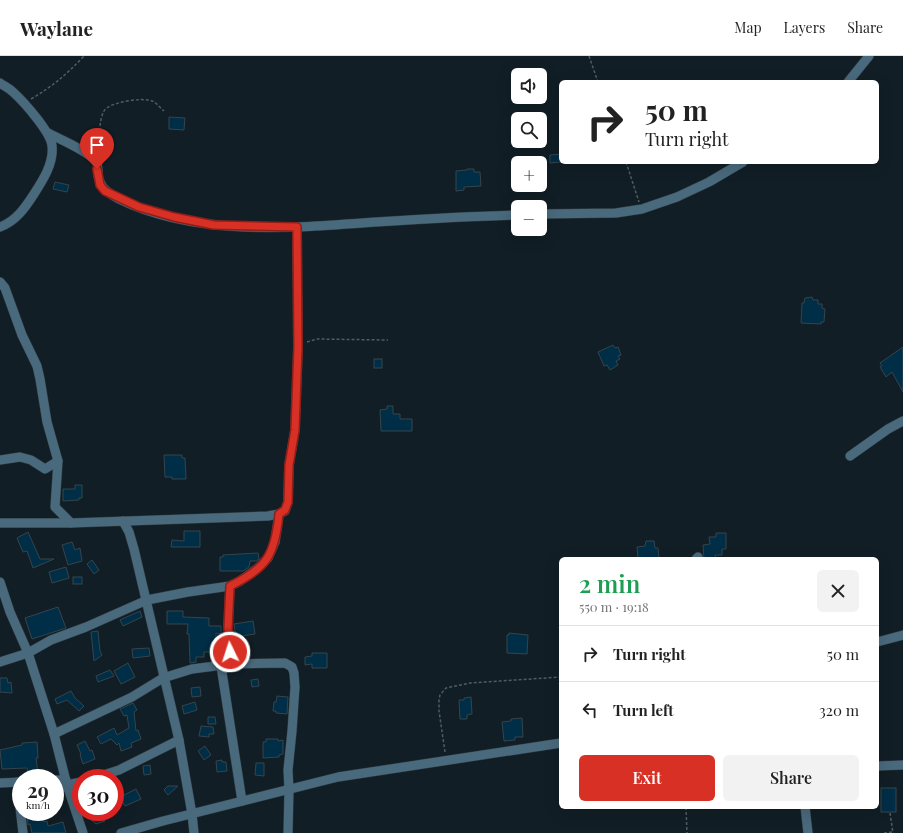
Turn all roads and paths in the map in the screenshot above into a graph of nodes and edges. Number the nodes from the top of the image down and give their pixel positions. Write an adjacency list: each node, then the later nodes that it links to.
1 (84, 56): 7 (path)
2 (589, 56): 4 (path)
3 (869, 56): 5 (street)
4 (597, 80)
5 (850, 80)
6 (0, 83): 7 (street)
7 (24, 102): 9 (street)
8 (164, 111): 10 (path)
9 (48, 134): 10 (street); 16 (street)
10 (96, 163): 17 (street)
11 (627, 164): 13 (path)
12 (740, 164): 13 (street)
13 (642, 209): 14 (street)
14 (547, 214)
15 (511, 215): 17 (street)
16 (0, 227)
17 (297, 227): 20 (street)
18 (0, 282): 24 (street)
19 (388, 340): 20 (path)
20 (298, 347): 25 (street)
21 (903, 421): 22 (street)
22 (850, 456)
23 (0, 460): 24 (street)
24 (58, 461): 28 (street)
25 (279, 514): 26 (street); 30 (street)
26 (123, 521): 28 (street); 31 (street)
27 (0, 523): 28 (street)
28 (72, 523)
29 (0, 583): 34 (street)
30 (230, 586): 31 (street); 36 (street)
31 (146, 600): 34 (street); 39 (street)
32 (903, 635): 33 (street)
33 (879, 641)
34 (28, 653): 35 (street); 40 (street)
35 (0, 662)
36 (231, 664): 37 (street); 51 (street)
37 (221, 666): 39 (street); 52 (street)
38 (559, 677): 43 (path)
39 (163, 678): 40 (street); 41 (street)
40 (54, 734): 48 (street)
41 (179, 740): 46 (street); 56 (street)
42 (559, 743): 43 (street)
43 (447, 760): 51 (street)
44 (903, 765): 45 (street)
45 (879, 766)
46 (121, 769)
47 (12, 782): 50 (street)
48 (66, 782): 49 (street); 60 (street)
49 (72, 782)
50 (0, 783)
51 (289, 790): 52 (street); 63 (street)
52 (242, 801): 56 (street)
53 (686, 809): 64 (path)
54 (806, 809): 65 (street)
55 (890, 813): 58 (path)
56 (192, 814): 61 (street); 62 (street)
57 (22, 821): 59 (street)
58 (892, 832): 66 (path)
59 (23, 833)
60 (83, 833)
61 (121, 833)
62 (194, 833)
63 (288, 833)
64 (687, 833)
65 (808, 833)
66 (884, 833)

